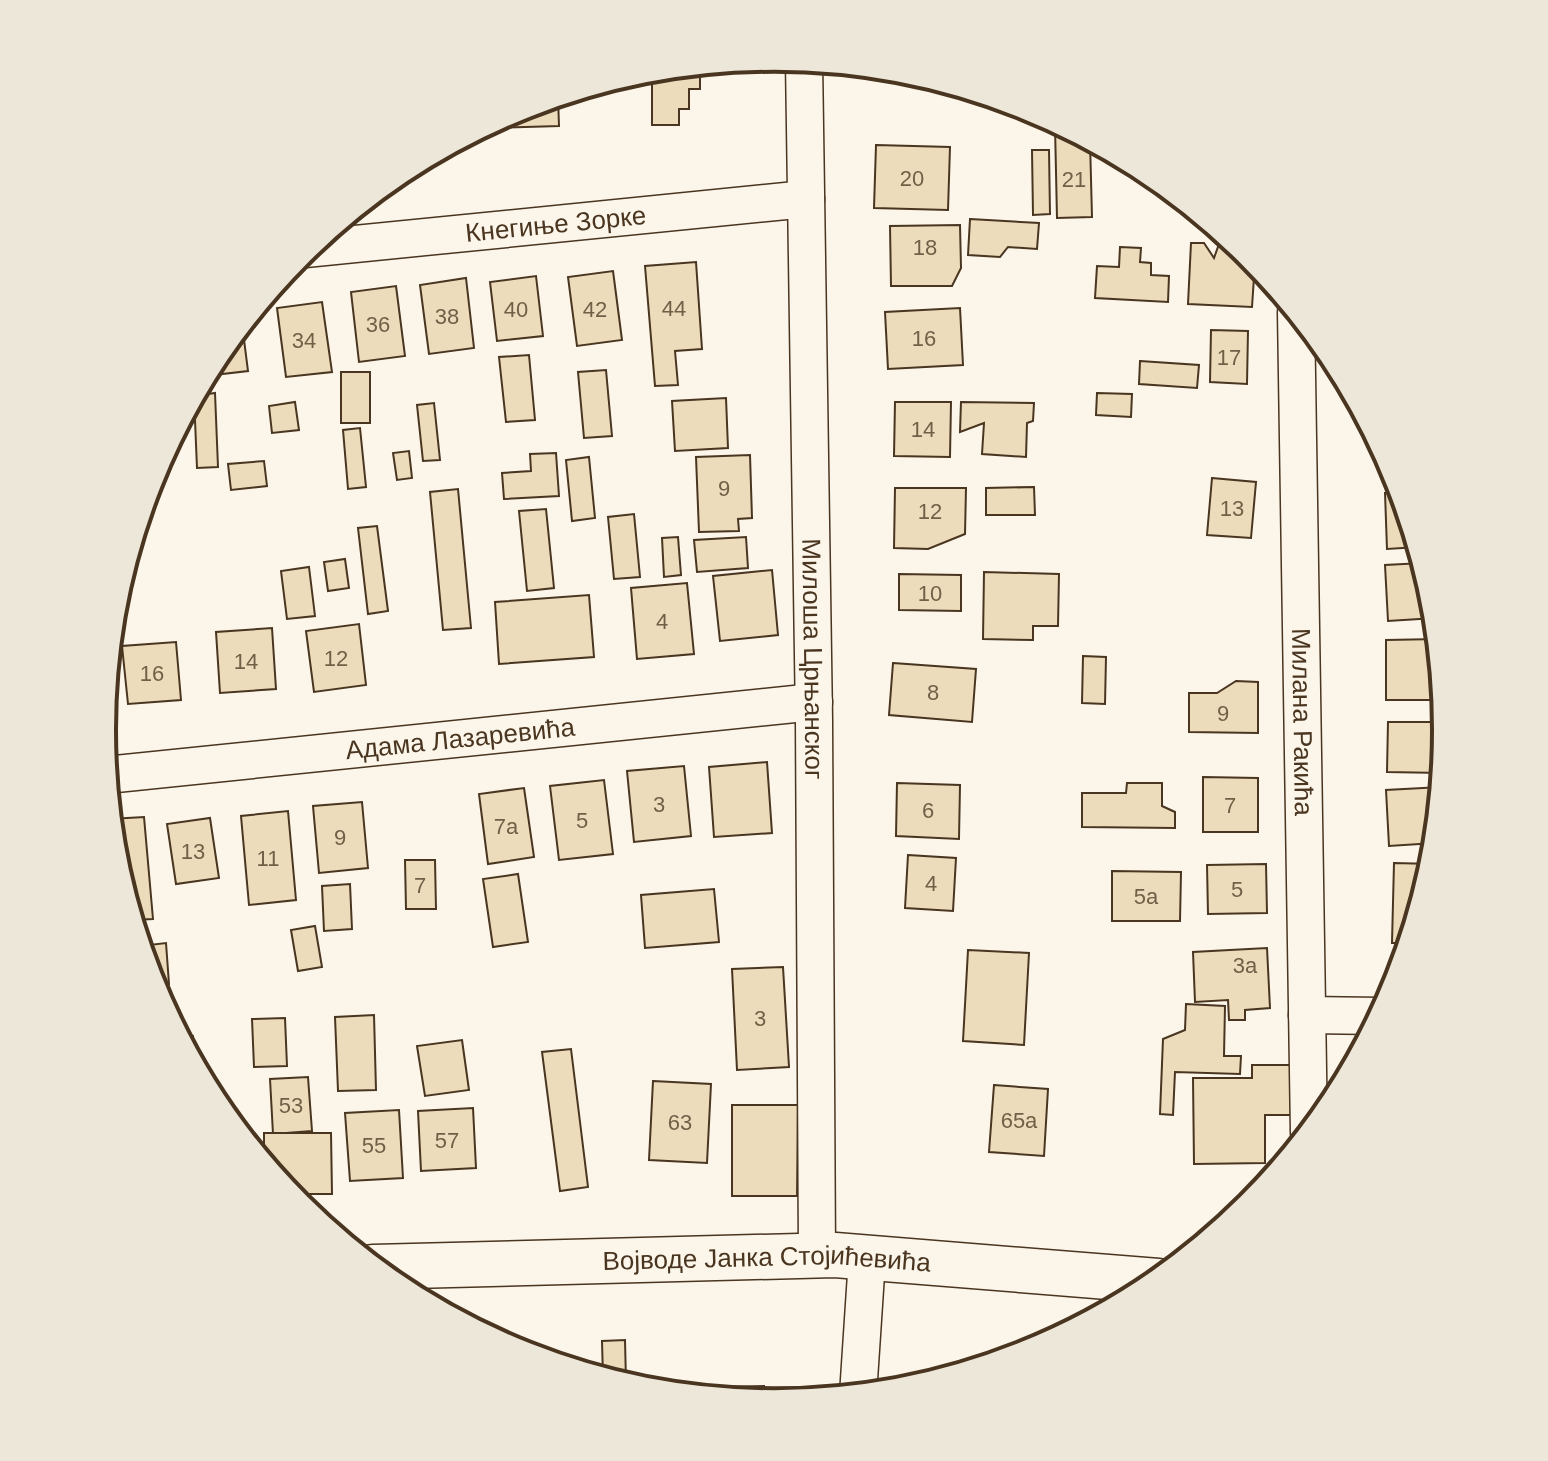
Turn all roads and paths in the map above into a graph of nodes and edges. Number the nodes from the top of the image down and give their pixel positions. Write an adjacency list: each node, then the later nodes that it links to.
1 (804, 73): 2 (street, Милоша Црњанског)
2 (806, 199): 3 (street, Кнегиње Зорке); 5 (street, Милоша Црњанског)
3 (331, 244)
4 (1296, 330): 7 (street, Милана Ракића)
5 (814, 702): 6 (street, Адама Лазаревића); 10 (street, Милоша Црњанског)
6 (117, 774)
7 (1307, 1015): 8 (street); 9 (street, Милана Ракића)
8 (1368, 1016)
9 (1309, 1114)
10 (817, 1255): 11 (street, Војводе Јанка Стојићевића); 12 (street, Војводе Јанка Стојићевића)
11 (867, 1259): 13 (street, Војводе Јанка Стојићевића); 14 (street)
12 (392, 1266)
13 (1138, 1279)
14 (859, 1383)

